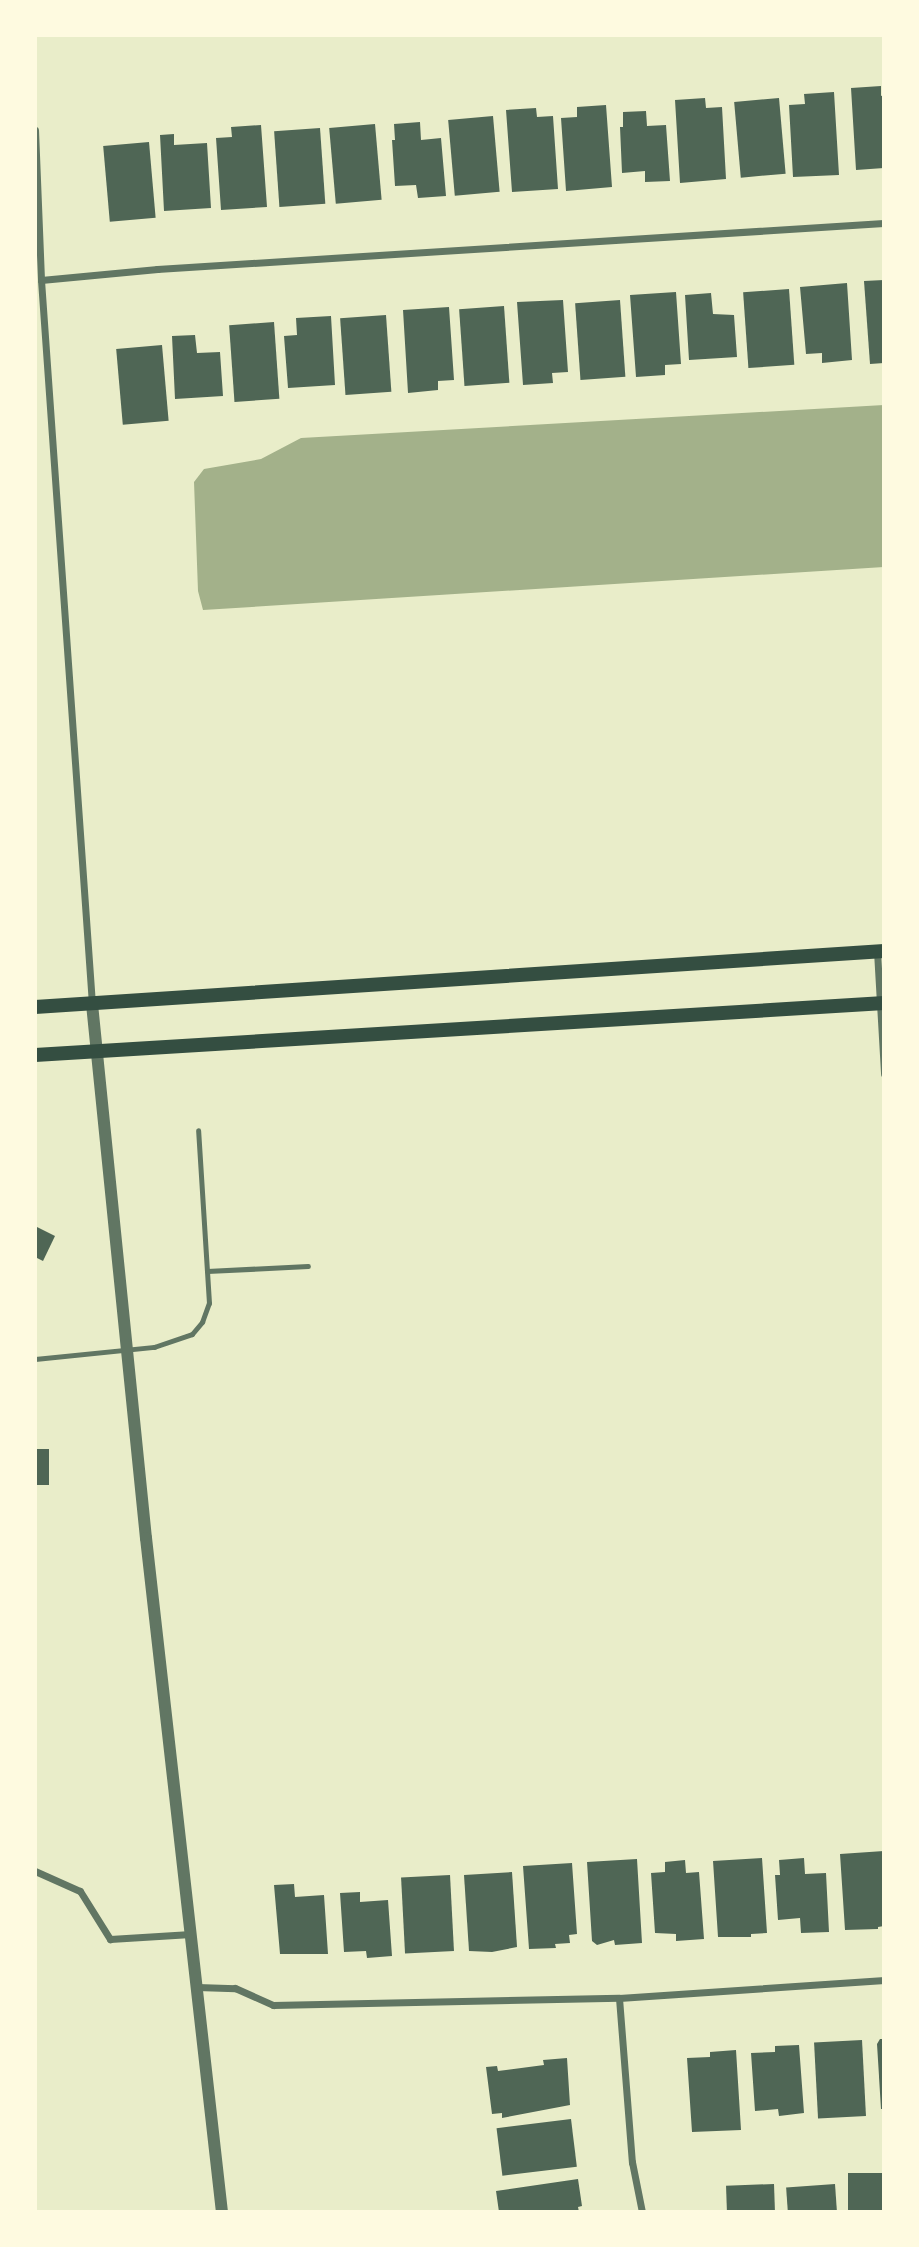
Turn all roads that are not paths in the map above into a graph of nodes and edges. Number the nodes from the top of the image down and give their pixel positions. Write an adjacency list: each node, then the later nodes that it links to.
1 (35, 130): 3 (street)
2 (884, 223): 3 (street)
3 (38, 280): 6 (street)
4 (881, 951): 5 (street); 6 (main road)
5 (881, 1003): 8 (main road); 10 (street)
6 (92, 1004): 7 (main road); 8 (street)
7 (35, 1007)
8 (95, 1052): 9 (main road); 14 (street)
9 (35, 1055)
10 (884, 1074)
11 (198, 1130): 13 (lane)
12 (308, 1266): 13 (lane)
13 (208, 1271): 14 (lane)
14 (127, 1351): 15 (lane); 17 (street)
15 (35, 1359)
16 (35, 1871): 17 (street)
17 (191, 1934): 19 (street)
18 (884, 1980): 20 (street)
19 (197, 1987): 20 (street); 21 (street)
20 (619, 1997): 22 (street)
21 (222, 2212)
22 (642, 2212)

